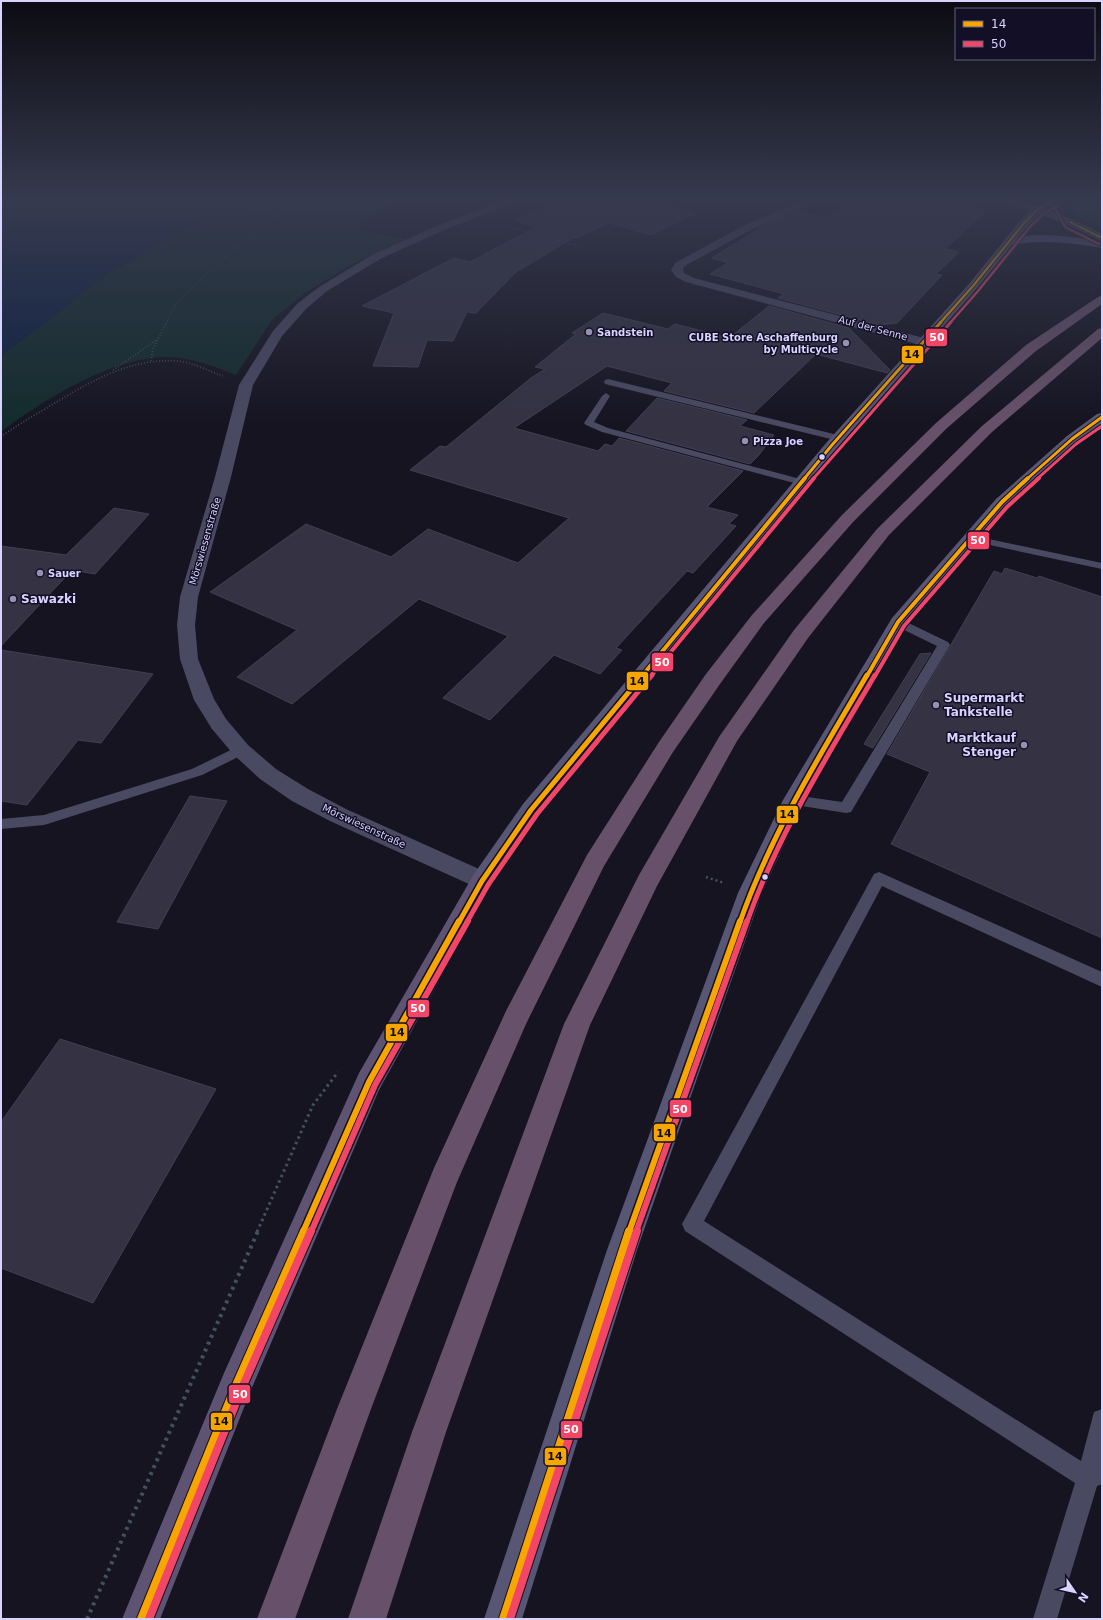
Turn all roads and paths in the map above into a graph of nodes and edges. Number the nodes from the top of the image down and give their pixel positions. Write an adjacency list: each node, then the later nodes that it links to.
1 (208, 274): 7 (path)
2 (349, 274): 12 (street, Mörswiesenstraße)
3 (680, 274): 8 (street, Auf der Senne)
4 (983, 274): 8 (street)
5 (1099, 301): 29 (highway)
6 (1102, 332): 30 (highway)
7 (158, 339): 9 (path); 10 (path)
8 (924, 342): 16 (street)
9 (151, 361): 10 (path); 12 (path)
10 (109, 373): 15 (path)
11 (608, 382): 16 (lane)
12 (246, 385): 21 (street, Mörswiesenstraße)
13 (606, 396): 17 (lane)
14 (1102, 417): 18 (street)
15 (1, 437)
16 (839, 438): 17 (street)
17 (802, 482): 24 (street)
18 (970, 538): 19 (lane); 20 (street)
19 (1102, 566)
20 (898, 622): 22 (street); 22 (lane)
21 (241, 750): 23 (lane); 24 (street, Mörswiesenstraße)
22 (794, 800): 31 (street)
23 (1, 824)
24 (482, 881): 28 (main road)
25 (1102, 980): 27 (lane)
26 (1102, 1420): 27 (lane)
27 (1095, 1476): 32 (lane)
28 (141, 1619)
29 (276, 1619)
30 (367, 1619)
31 (504, 1619)
32 (1045, 1619)

